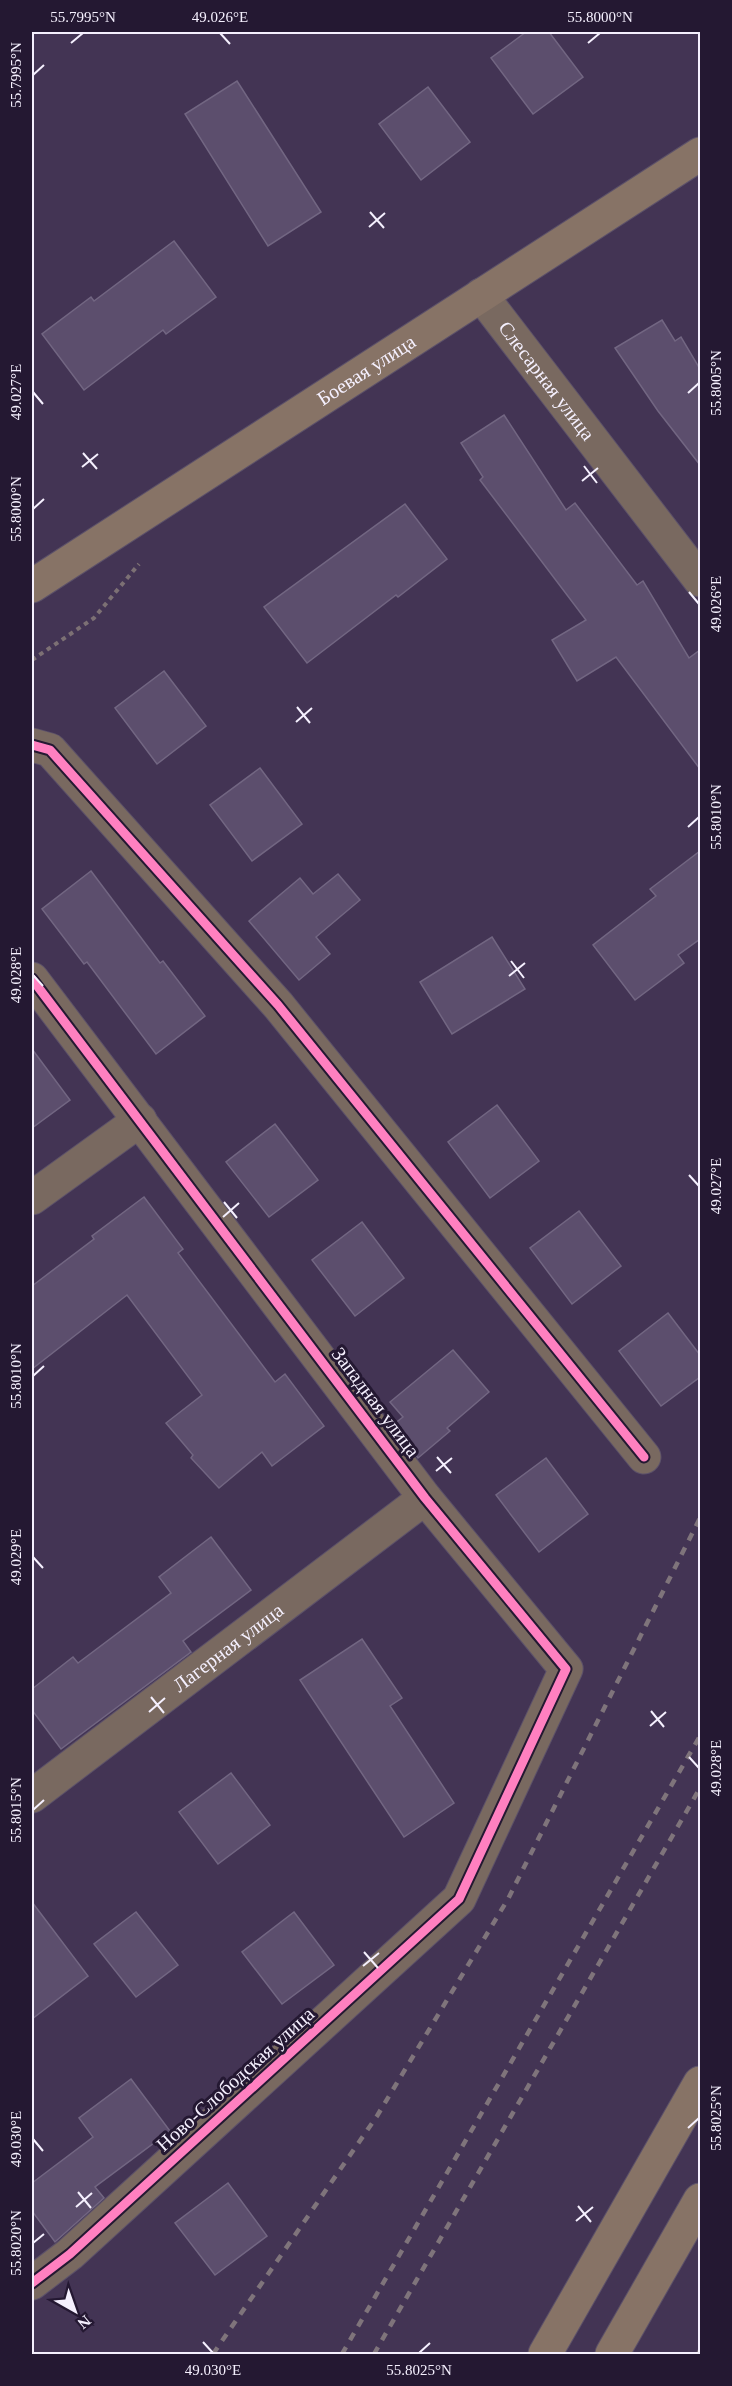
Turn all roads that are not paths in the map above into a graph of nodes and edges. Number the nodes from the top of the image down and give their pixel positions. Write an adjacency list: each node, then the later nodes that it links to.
1 (700, 154): 2 (main road, Боевая улица)
2 (480, 295): 3 (street, Слесарная улица); 4 (main road, Боевая улица)
3 (700, 580)
4 (32, 586)
5 (32, 745): 9 (street)
6 (32, 979): 7 (street, Западная улица)
7 (140, 1120): 8 (street); 10 (street, Западная улица)
8 (32, 1198)
9 (644, 1457)
10 (425, 1498): 11 (street, Лагерная улица); 12 (street, Западная улица)
11 (32, 1796)
12 (459, 1899): 15 (street, Ново-Слободская улица)
13 (700, 2083): 16 (main road)
14 (700, 2200): 17 (main road)
15 (32, 2283)
16 (545, 2355)
17 (612, 2355)

